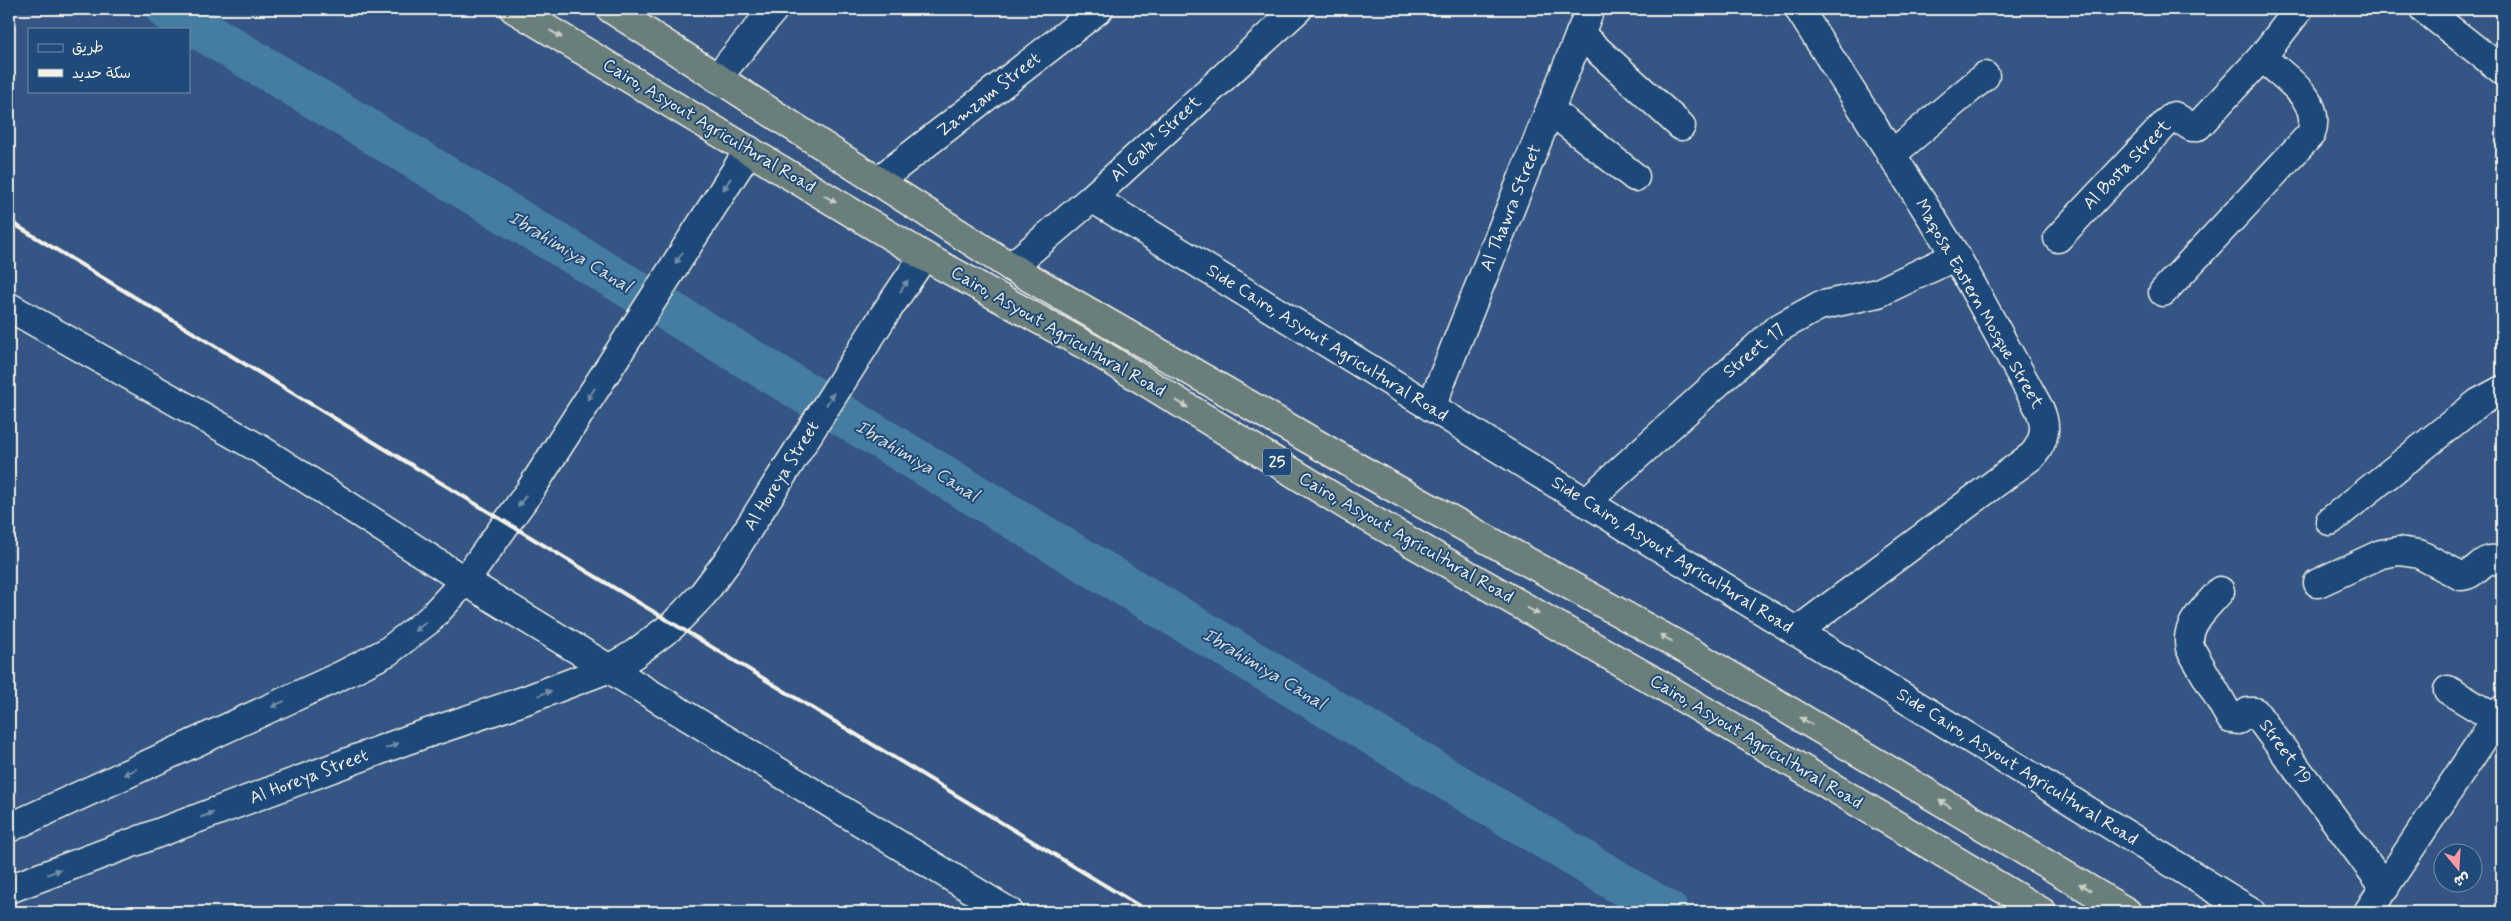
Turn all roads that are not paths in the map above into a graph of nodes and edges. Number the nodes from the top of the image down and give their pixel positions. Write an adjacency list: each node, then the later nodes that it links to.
1 (514, 9): 17 (highway, Cairo, Asyout Agricultural Road / 25, one-way to 17)
2 (611, 9): 14 (highway, Cairo, Asyout Agricultural Road / 25)
3 (774, 9): 14 (street)
4 (1099, 9): 20 (street, Zamzam Street)
5 (1298, 9): 21 (street, Al Gala' Street)
6 (1590, 9): 10 (street, Al Thawra Street)
7 (1798, 9): 18 (street, Maqosa Eastern Mosque Street)
8 (2299, 9): 11 (street, Al Bosta Street)
9 (2424, 9): 12 (street)
10 (1580, 34): 15 (street, Al Thawra Street); 16 (street)
11 (2262, 57): 22 (street, Al Bosta Street); 26 (street)
12 (2502, 70)
13 (1986, 76): 18 (street)
14 (717, 78): 20 (highway, Cairo, Asyout Agricultural Road / 25)
15 (1550, 110): 19 (street); 29 (street, Al Thawra Street)
16 (1681, 126)
17 (749, 150): 23 (highway, Cairo, Asyout Agricultural Road / 25, one-way to 23); 33 (street, one-way to 33)
18 (1892, 155): 24 (street, Maqosa Eastern Mosque Street)
19 (1635, 178)
20 (878, 181): 25 (highway, Cairo, Asyout Agricultural Road / 25)
21 (1092, 198): 25 (street, Al Gala' Street); 29 (street, Side Cairo, Asyout Agricultural Road)
22 (2058, 238)
23 (924, 256): 37 (street, Al Horeya Street, one-way to 23); 44 (highway, Cairo, Asyout Agricultural Road / 25, one-way to 44)
24 (1956, 256): 30 (street, Street 17); 36 (street, Maqosa Eastern Mosque Street)
25 (1011, 267): 45 (highway, Cairo, Asyout Agricultural Road / 25, one-way to 25)
26 (2163, 292)
27 (9, 307): 33 (street)
28 (2502, 390): 31 (street)
29 (1431, 407): 30 (street, Side Cairo, Asyout Agricultural Road)
30 (1586, 502): 36 (street, Side Cairo, Asyout Agricultural Road)
31 (2330, 521)
32 (2502, 563): 34 (street)
33 (465, 582): 37 (street); 40 (street, one-way to 40)
34 (2318, 583)
35 (2220, 591): 41 (street, Street 19)
36 (1796, 632): 46 (street, Side Cairo, Asyout Agricultural Road)
37 (610, 668): 42 (street, Al Horeya Street, one-way to 37); 43 (street)
38 (2448, 690): 39 (street)
39 (2499, 715): 41 (street)
40 (9, 828)
41 (2385, 888): 47 (street)
42 (9, 889)
43 (1009, 912)
44 (2042, 912)
45 (2127, 912)
46 (2252, 912)
47 (2368, 912)

